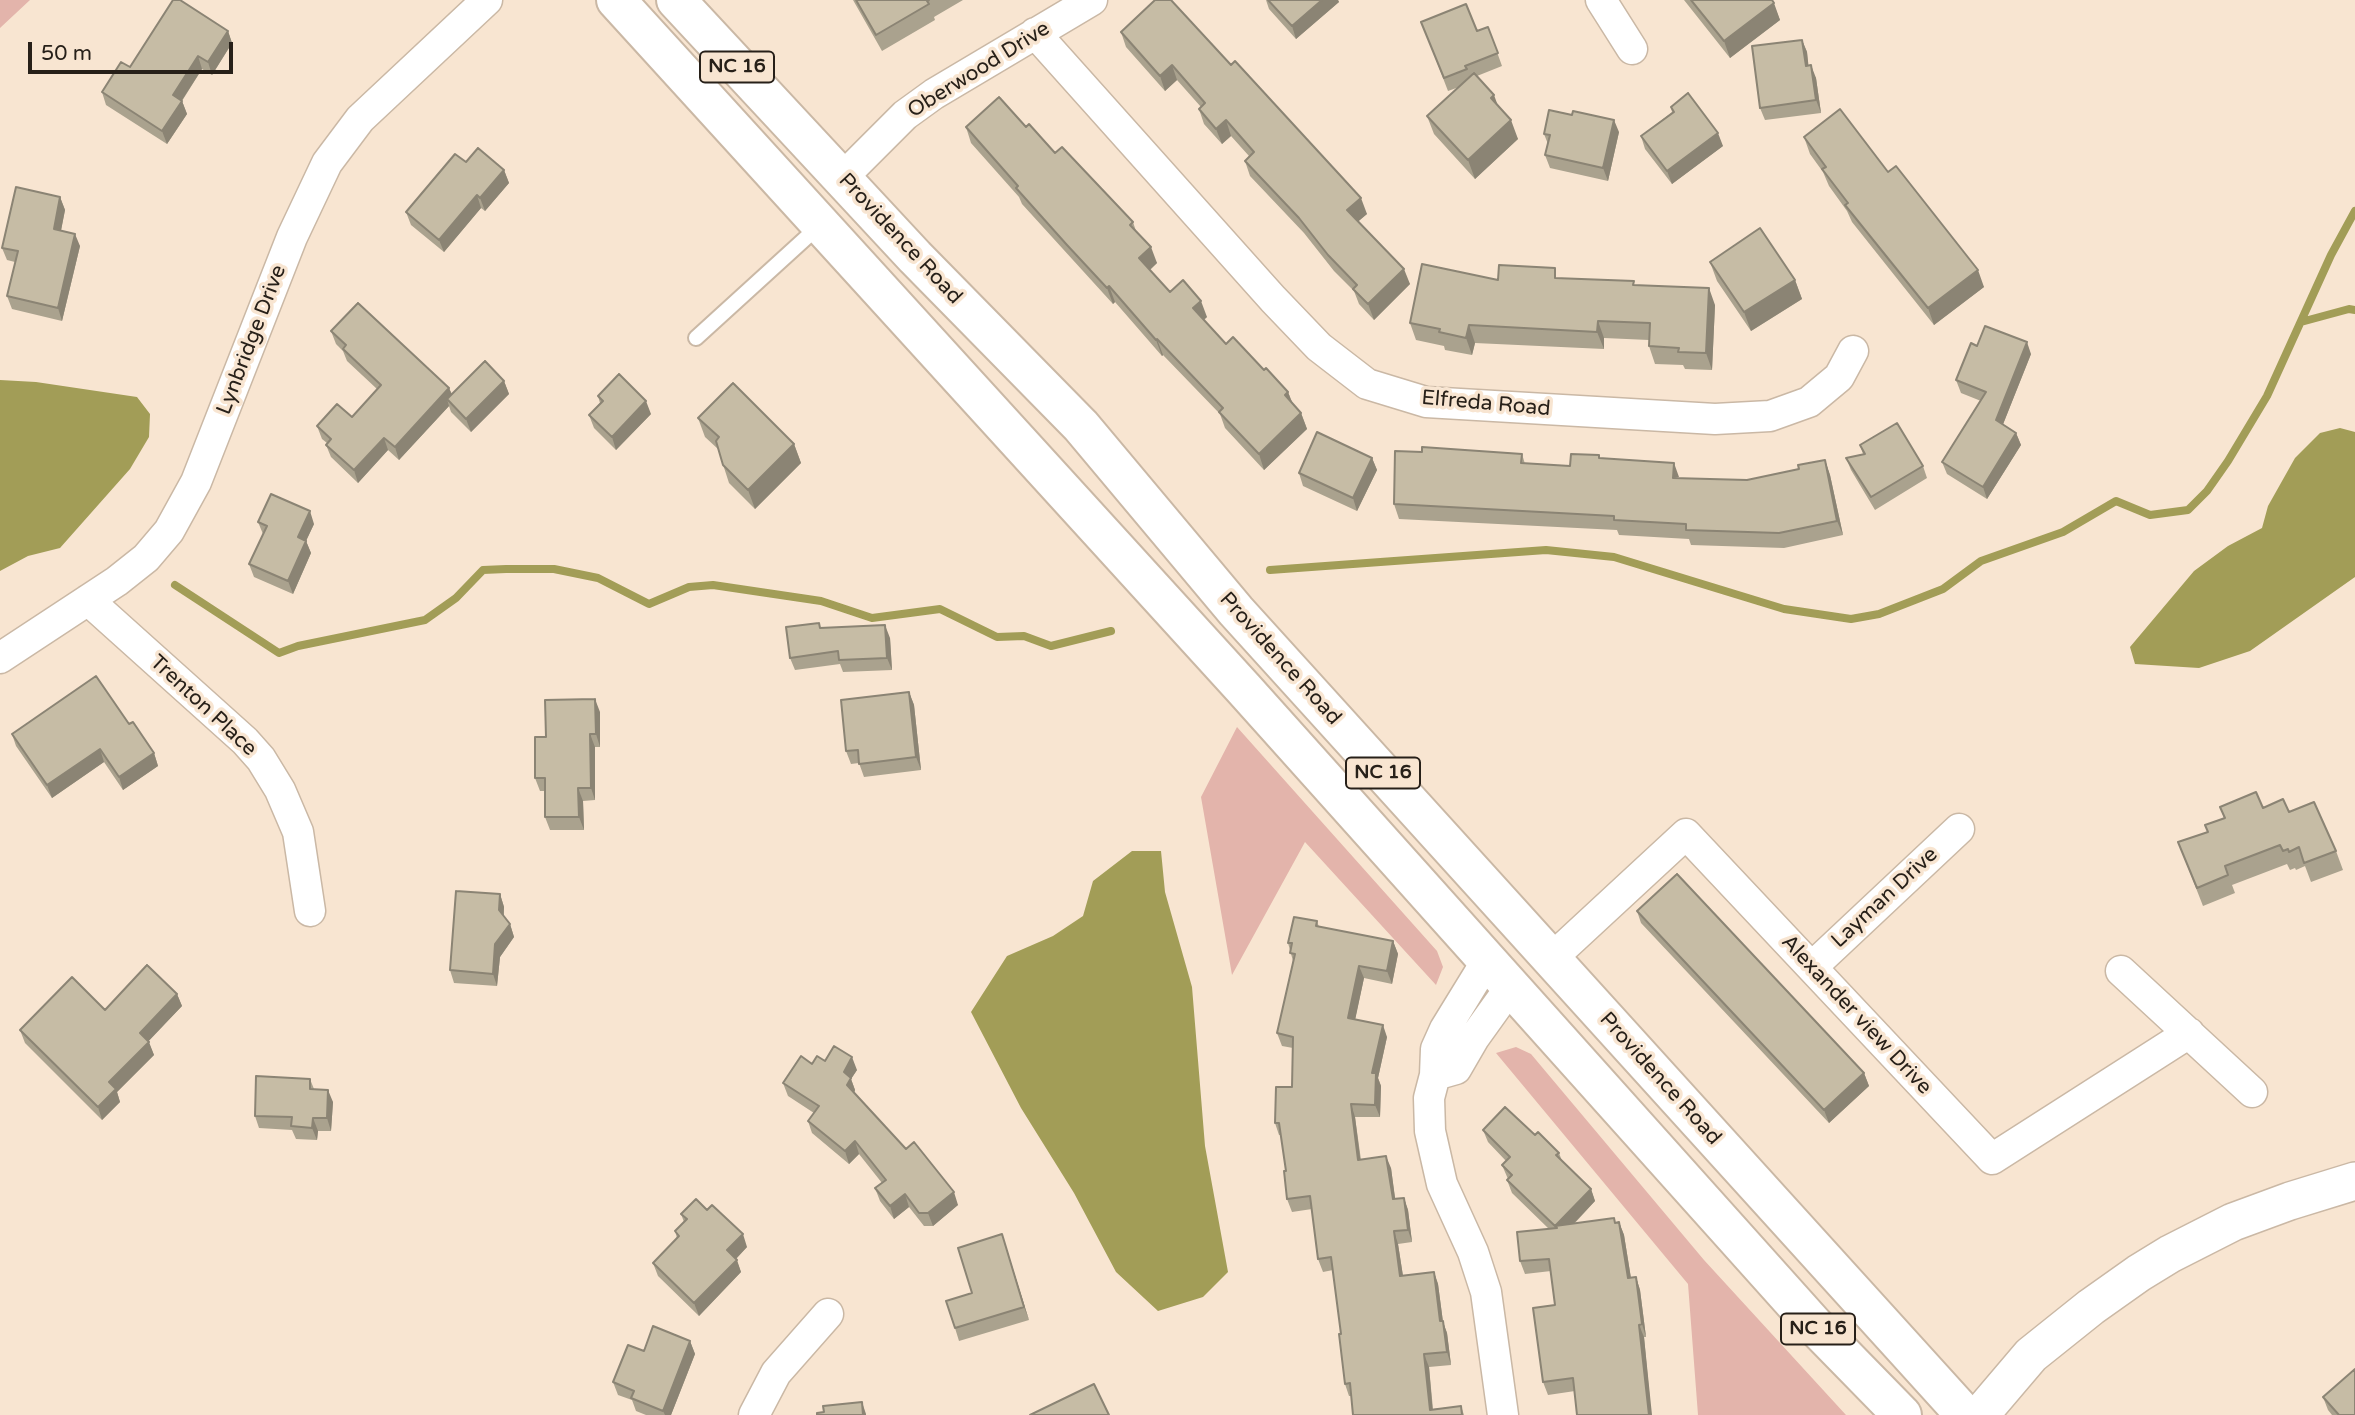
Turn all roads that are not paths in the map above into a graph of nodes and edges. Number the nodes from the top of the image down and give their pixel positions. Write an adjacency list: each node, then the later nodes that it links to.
1 (487, 0): 12 (street, Lynbridge Drive)
2 (616, 0): 9 (main road, NC 16)
3 (676, 0): 8 (main road, Providence Road / NC 16)
4 (1092, 0): 6 (street, Oberwood Drive)
5 (1601, 0): 7 (street)
6 (1035, 33): 8 (street, Oberwood Drive); 11 (street, Elfreda Road)
7 (1632, 49)
8 (842, 178): 16 (main road, Providence Road / NC 16)
9 (820, 225): 10 (lane); 19 (main road, NC 16)
10 (696, 338)
11 (1853, 351)
12 (88, 600): 13 (street, Lynbridge Drive); 15 (street, Trenton Place)
13 (0, 658)
14 (1959, 829): 17 (street, Layman Drive)
15 (310, 911)
16 (1552, 958): 17 (street, Alexander view Drive); 27 (main road, Providence Road / NC 16)
17 (1812, 967): 20 (street, Alexander view Drive)
18 (2121, 971): 20 (street)
19 (1500, 972): 25 (street); 26 (main road, NC 16)
20 (2189, 1033): 21 (street)
21 (2252, 1092)
22 (2355, 1181): 28 (street)
23 (828, 1314): 24 (street)
24 (754, 1415)
25 (1503, 1415)
26 (1902, 1415)
27 (1965, 1415)
28 (1980, 1415)

